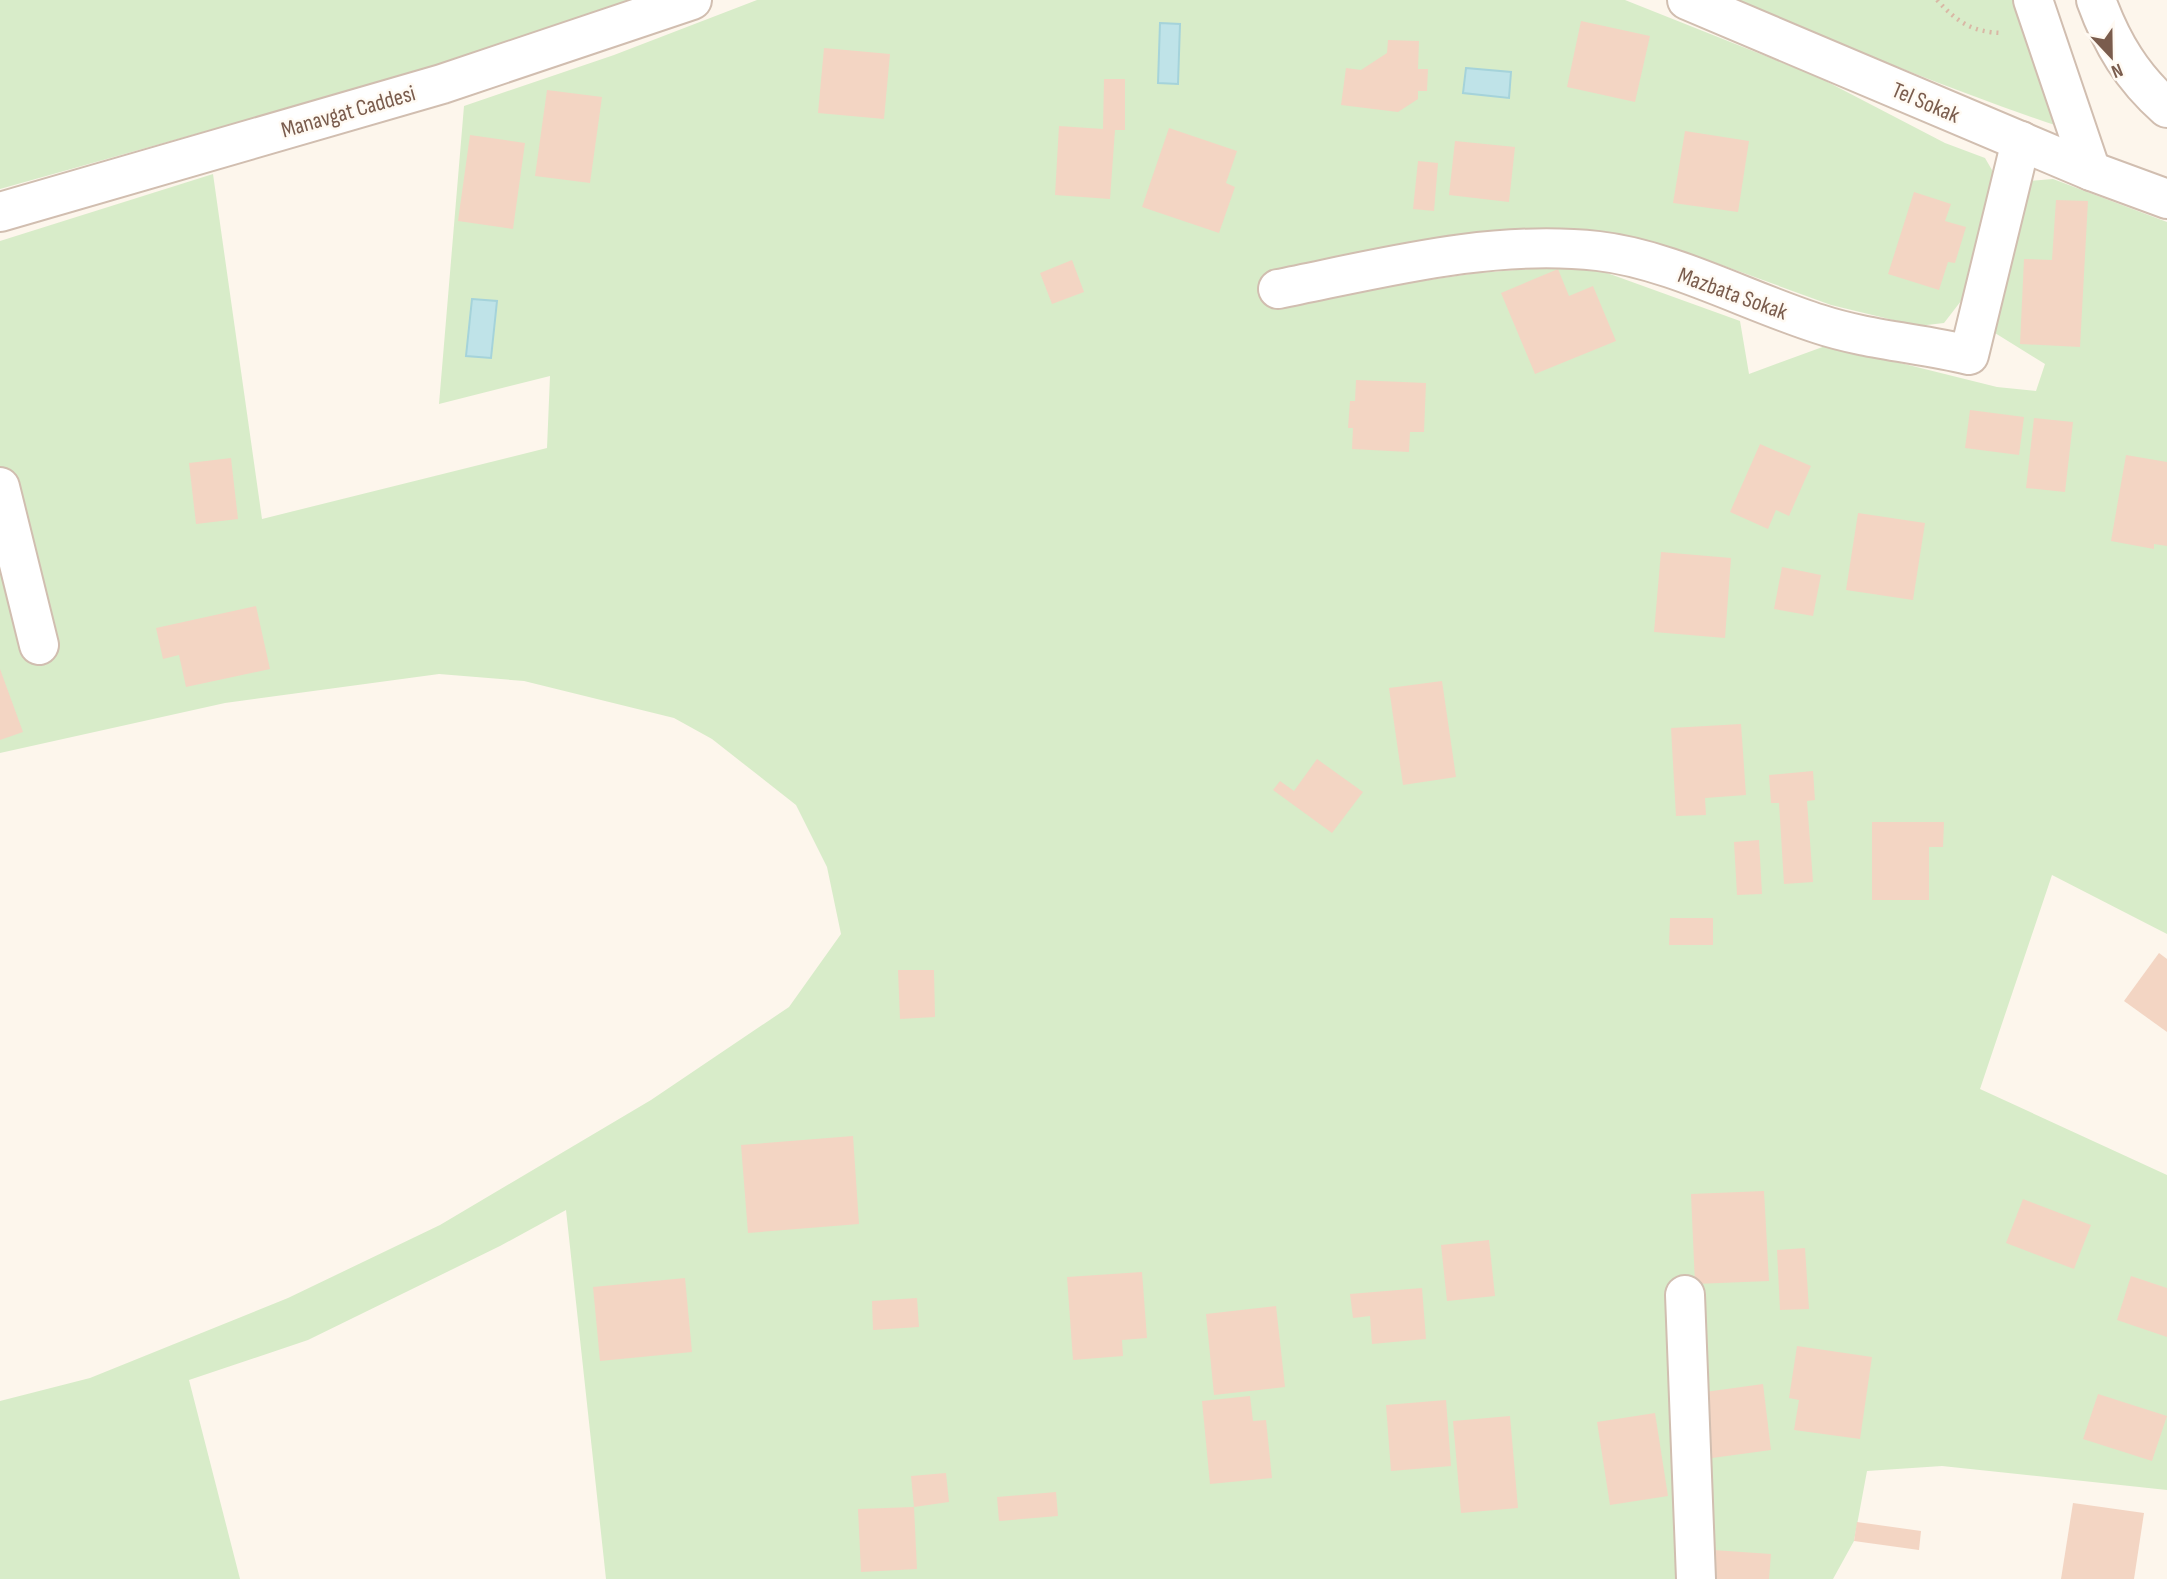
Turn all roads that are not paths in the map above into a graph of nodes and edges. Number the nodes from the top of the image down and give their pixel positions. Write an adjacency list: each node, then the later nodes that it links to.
1 (692, 0): 9 (street, Manavgat Caddesi)
2 (1687, 0): 6 (street, Tel Sokak)
3 (2096, 0): 5 (street)
4 (2039, 17): 7 (street)
5 (2167, 108)
6 (2021, 141): 7 (street, Tel Sokak); 10 (street, Mazbata Sokak)
7 (2091, 171): 8 (street, Tel Sokak)
8 (2167, 199)
9 (0, 212)
10 (1278, 289)
11 (0, 487): 12 (street)
12 (39, 645)
13 (1685, 1295): 14 (street)
14 (1696, 1579)

